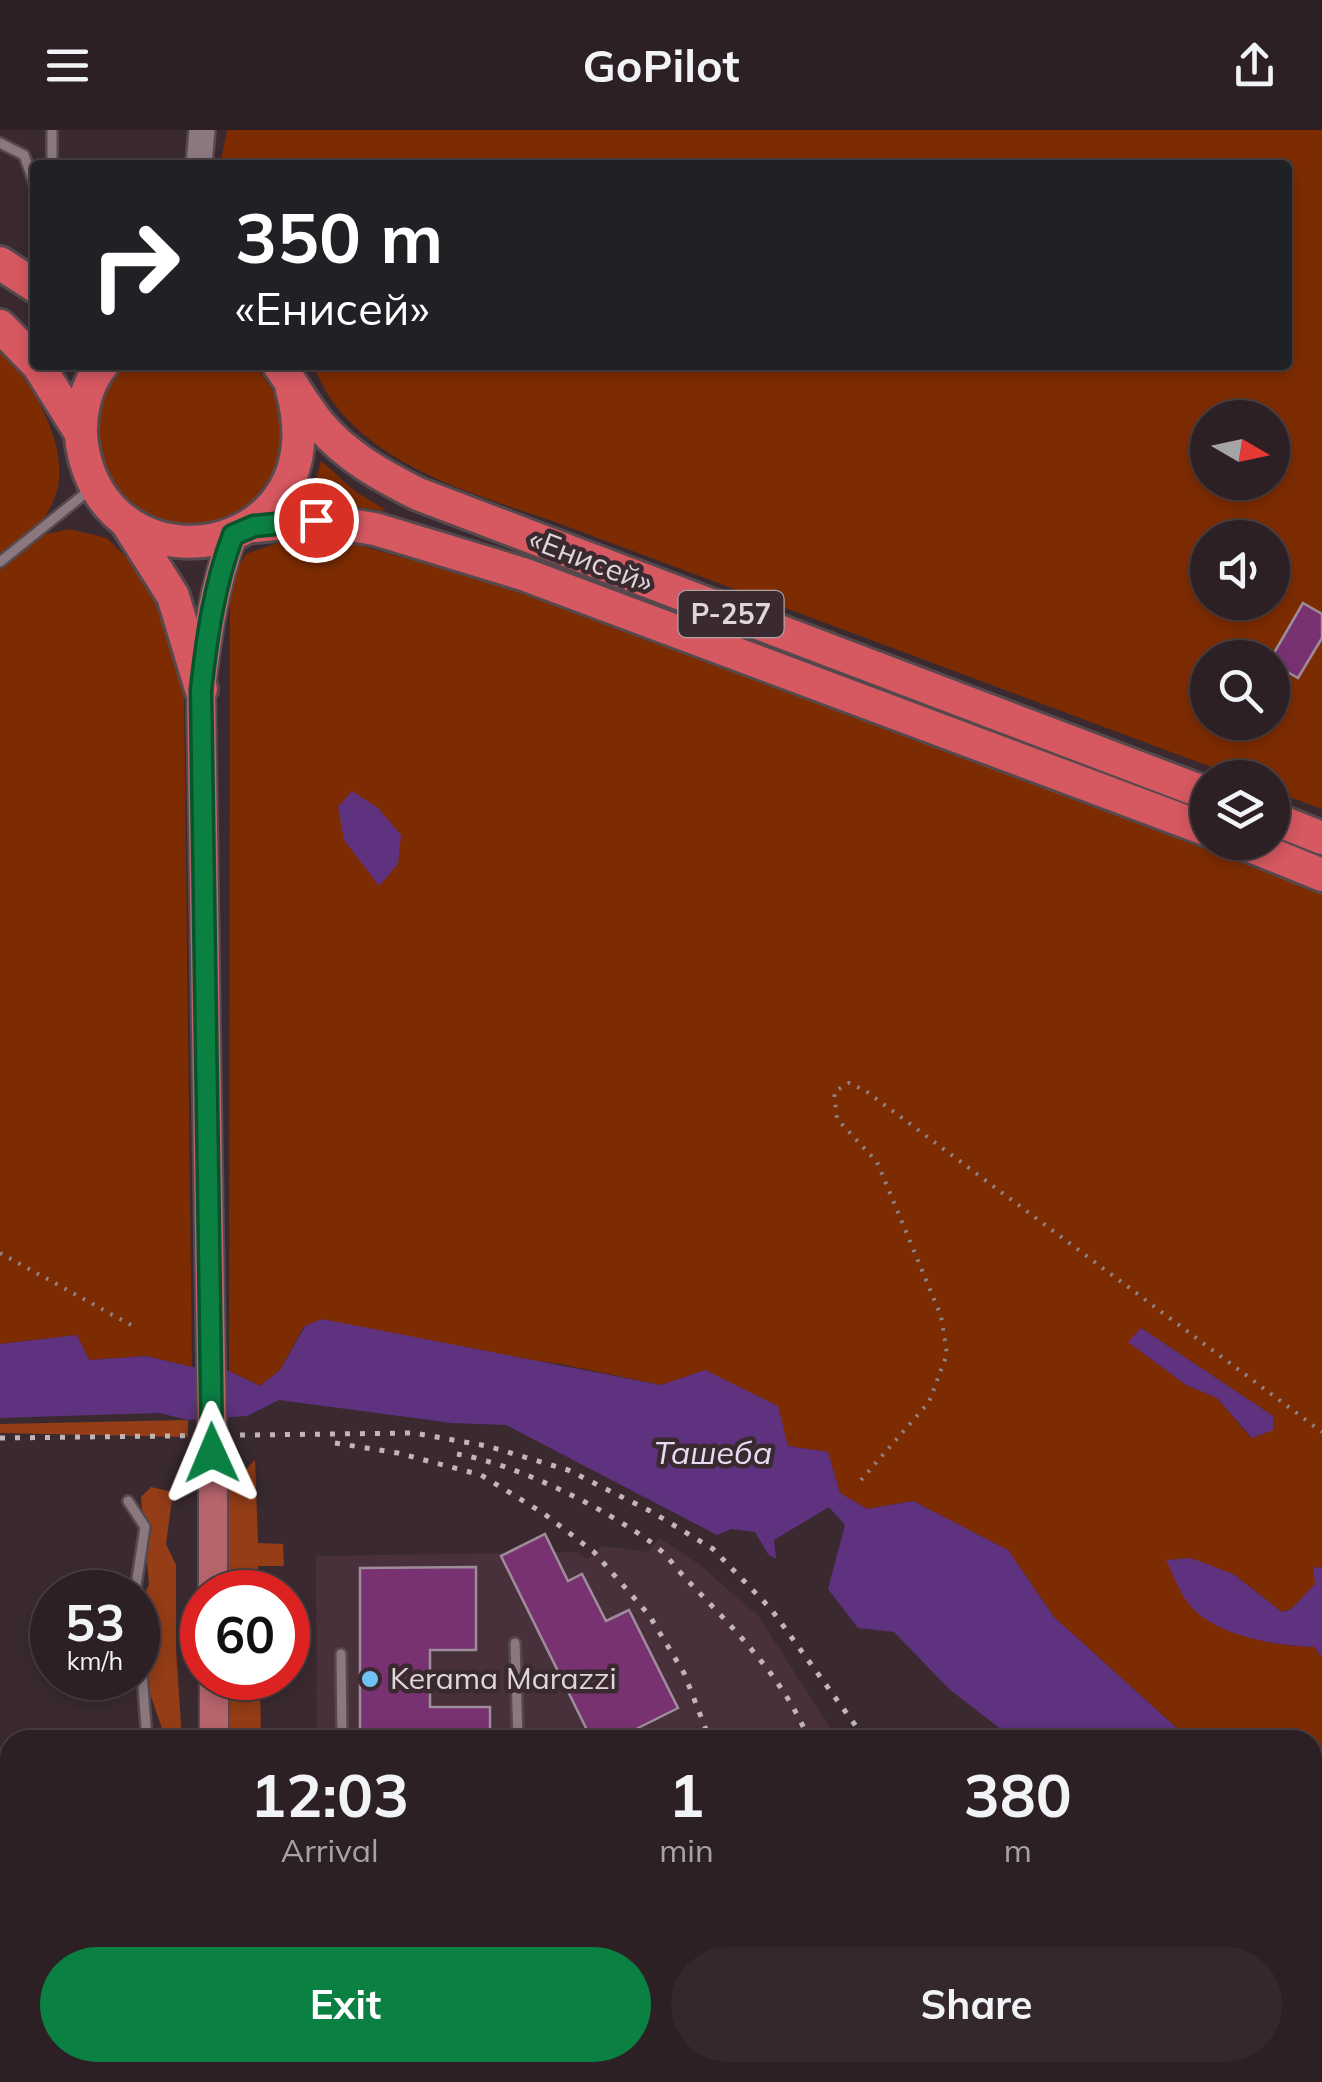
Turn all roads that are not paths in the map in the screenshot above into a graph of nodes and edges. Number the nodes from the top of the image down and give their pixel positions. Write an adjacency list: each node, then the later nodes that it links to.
1 (52, 130): 4 (lane)
2 (202, 130): 5 (street)
3 (0, 142): 6 (lane)
4 (52, 160)
5 (199, 160)
6 (30, 172)
7 (0, 263): 8 (highway)
8 (30, 283)
9 (0, 326): 10 (highway, «Енисей» / Р-257)
10 (30, 357)
11 (40, 370): 14 (highway, «Енисей» / Р-257)
12 (100, 370): 14 (highway, «Енисей» / Р-257)
13 (285, 373): 17 (highway, «Енисей» / Р-257); 20 (highway, «Енисей» / Р-257)
14 (80, 432): 15 (highway, «Енисей» / Р-257)
15 (94, 486): 16 (highway, «Енисей» / Р-257); 18 (lane)
16 (127, 523): 17 (highway, «Енисей» / Р-257); 19 (highway)
17 (244, 531): 19 (main road); 21 (highway, «Енисей» / Р-257)
18 (0, 562)
19 (201, 690): 28 (main road, bridge)
20 (1190, 787)
21 (1190, 823)
22 (1290, 825): 23 (highway)
23 (1322, 838)
24 (1285, 860): 25 (highway)
25 (1322, 875)
26 (128, 1501): 27 (lane)
27 (139, 1570)
28 (213, 1570)
29 (515, 1644): 36 (lane)
30 (341, 1654): 35 (lane)
31 (143, 1700): 33 (lane)
32 (214, 1700): 34 (main road)
33 (145, 1730)
34 (214, 1730)
35 (342, 1730)
36 (518, 1730)

